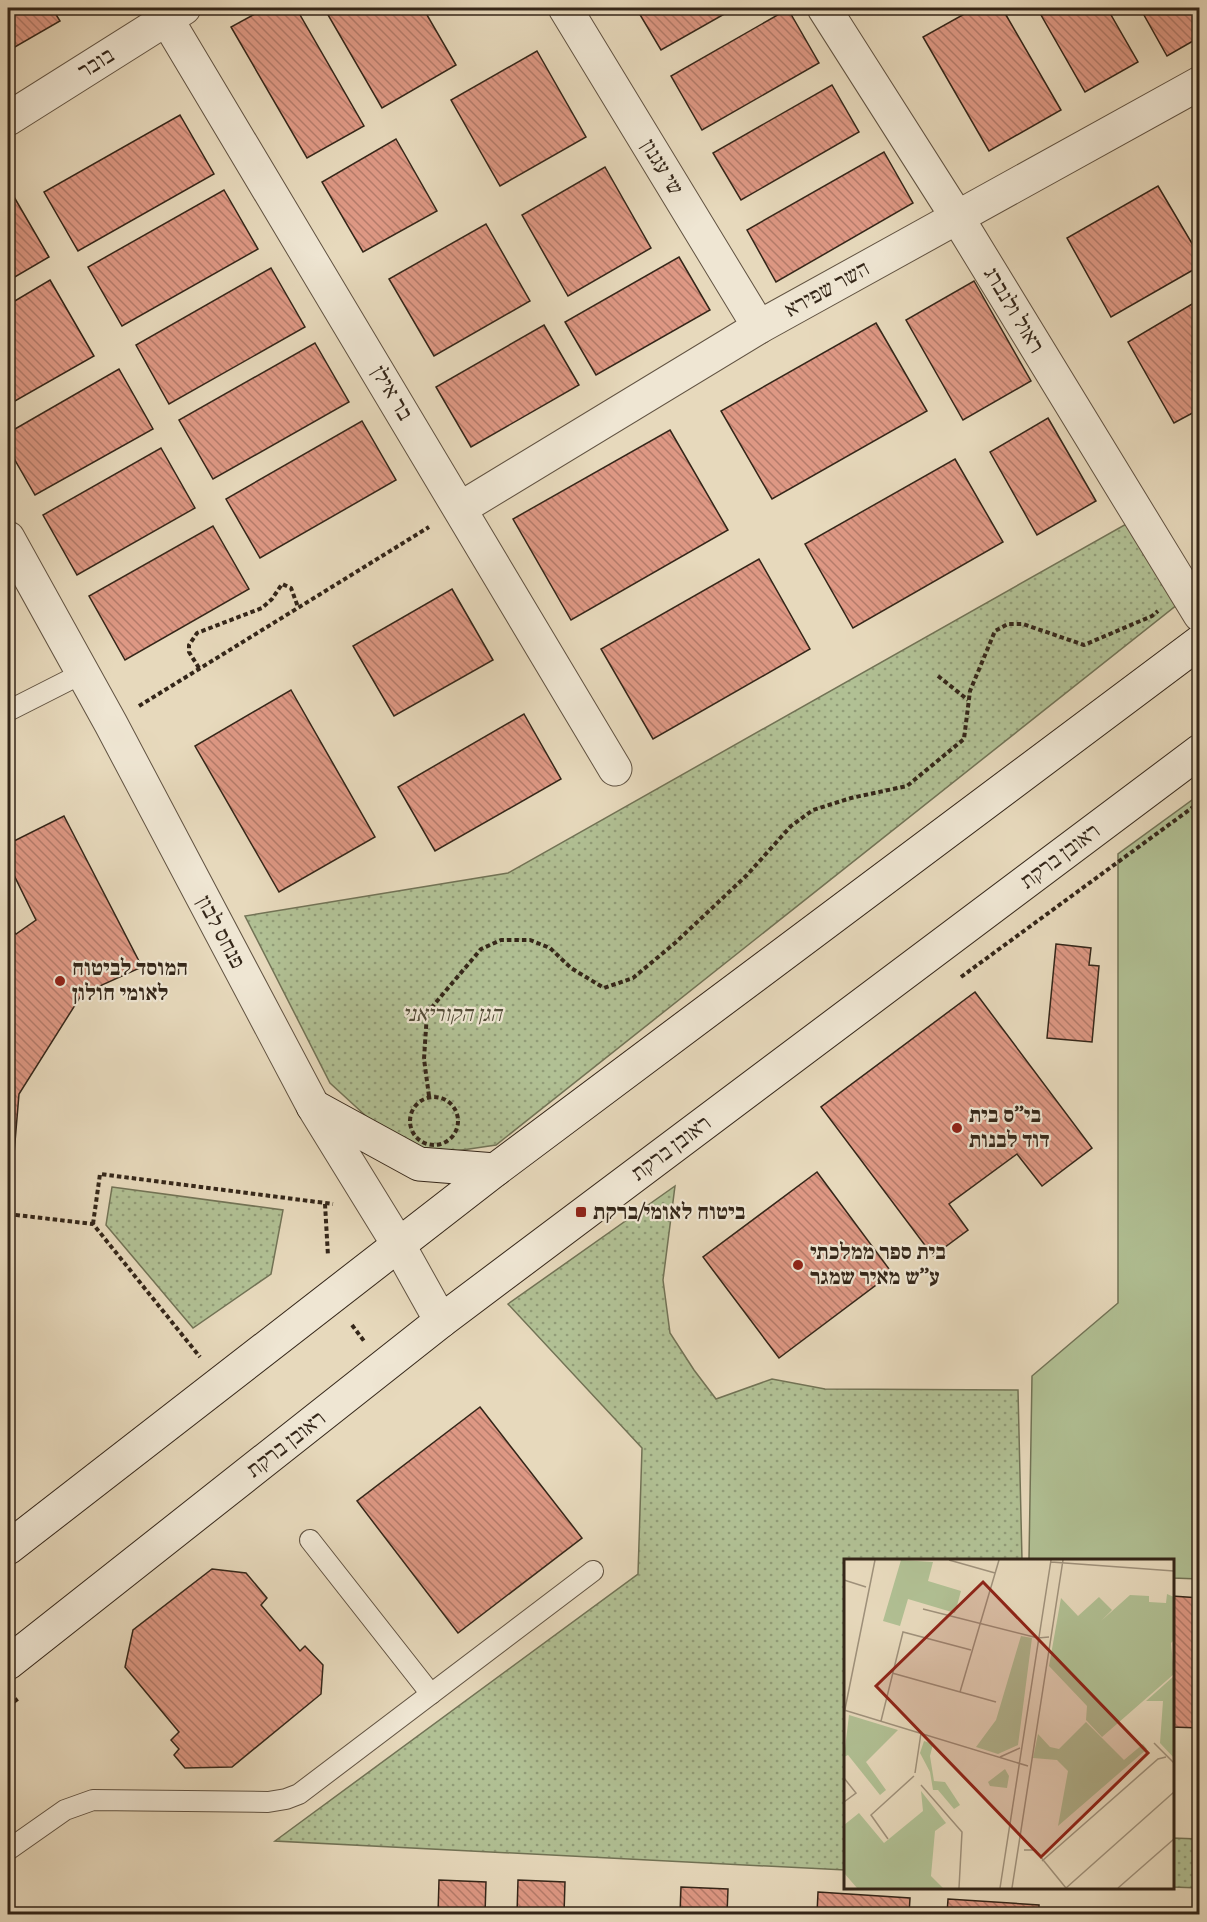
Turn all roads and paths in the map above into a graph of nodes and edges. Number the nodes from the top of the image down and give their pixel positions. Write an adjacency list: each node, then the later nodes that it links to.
1 (565, 8): 7 (street, שי עגנון)
2 (824, 8): 6 (street, ראול ולנברג)
3 (175, 13): 5 (street, בובר); 8 (street, בר אילן)
4 (1200, 83): 6 (street, השר שפירא)
5 (8, 119)
6 (957, 217): 7 (street, השר שפירא); 10 (street, ראול ולנברג)
7 (759, 327): 8 (street, השר שפירא)
8 (461, 508): 11 (path); 20 (street, בר אילן)
9 (8, 538): 14 (street, פנחס לבון)
10 (1191, 602): 16 (path)
11 (298, 607): 13 (path); 13 (path)
12 (1200, 642): 23 (street)
13 (199, 668): 18 (path)
14 (83, 673): 17 (lane); 18 (street, פנחס לבון)
15 (938, 676): 16 (path)
16 (968, 700): 21 (path)
17 (8, 711)
18 (111, 724): 22 (street, פנחס לבון)
19 (1200, 751): 28 (street, ראובן ברקת)
20 (615, 769)
21 (429, 1096): 21 (path)
22 (313, 1106): 23 (street); 24 (street, פנחס לבון)
23 (495, 1170): 27 (street)
24 (377, 1210): 26 (path); 27 (street, פנחס לבון)
25 (8, 1214): 26 (path)
26 (93, 1224): 29 (path)
27 (398, 1244): 28 (street, פנחס לבון); 29 (street)
28 (441, 1322): 33 (street, ראובן ברקת)
29 (220, 1383): 31 (street)
30 (310, 1540): 34 (lane)
31 (8, 1548)
32 (593, 1571): 34 (lane)
33 (8, 1663)
34 (431, 1694): 35 (lane)
35 (8, 1850)

